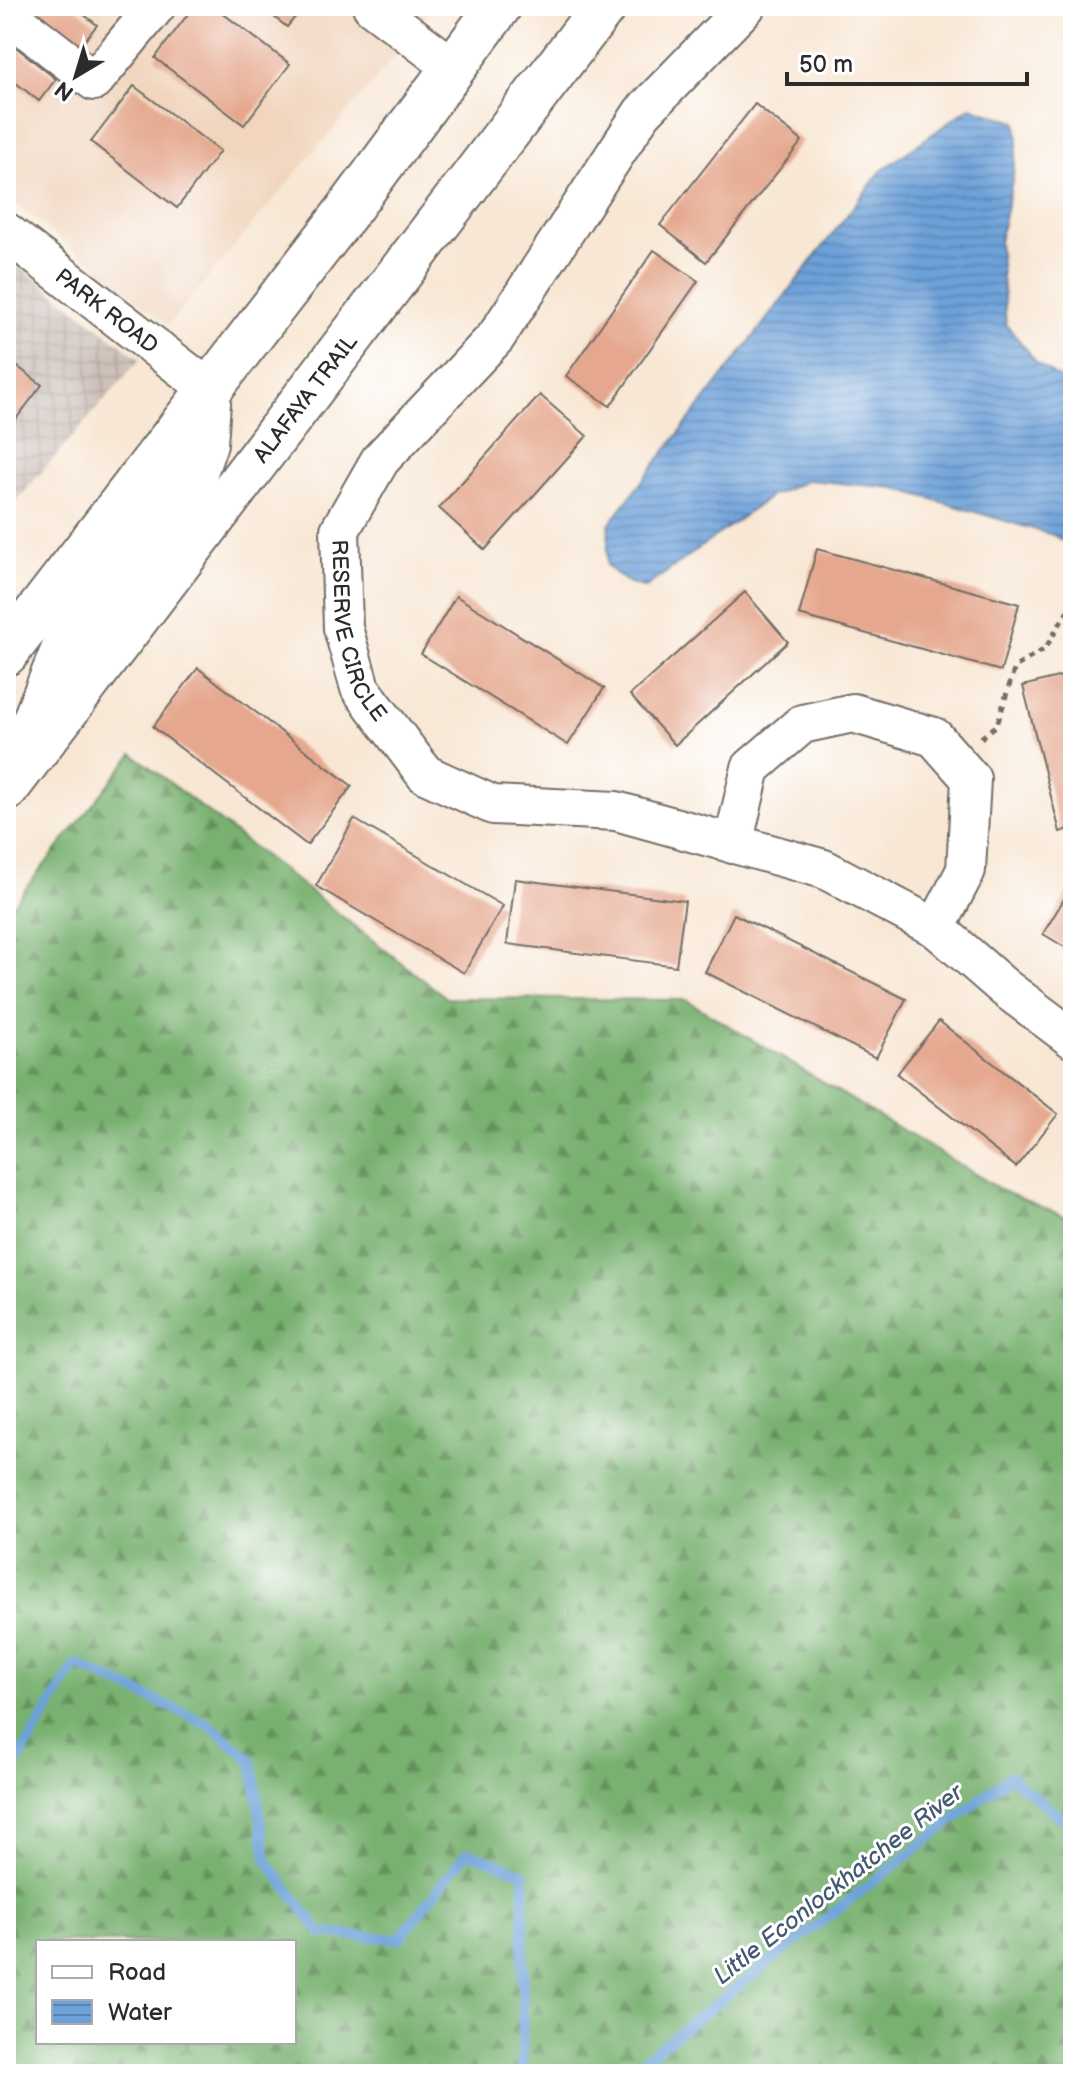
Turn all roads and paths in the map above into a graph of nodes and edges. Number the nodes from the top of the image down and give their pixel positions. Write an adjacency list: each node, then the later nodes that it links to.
1 (156, 6): 6 (street)
2 (372, 6): 7 (street)
3 (499, 6): 7 (main road)
4 (604, 6): 13 (main road, ALAFAYA TRAIL)
5 (746, 6): 14 (street, RESERVE CIRCLE)
6 (6, 13)
7 (454, 68): 9 (main road)
8 (6, 232): 9 (street, PARK ROAD)
9 (209, 389): 11 (main road); 13 (main road)
10 (1073, 602): 12 (path)
11 (6, 653)
12 (954, 761): 14 (street); 15 (street)
13 (7, 788)
14 (733, 844): 15 (street, RESERVE CIRCLE)
15 (936, 928): 16 (street, RESERVE CIRCLE)
16 (1073, 1039)

